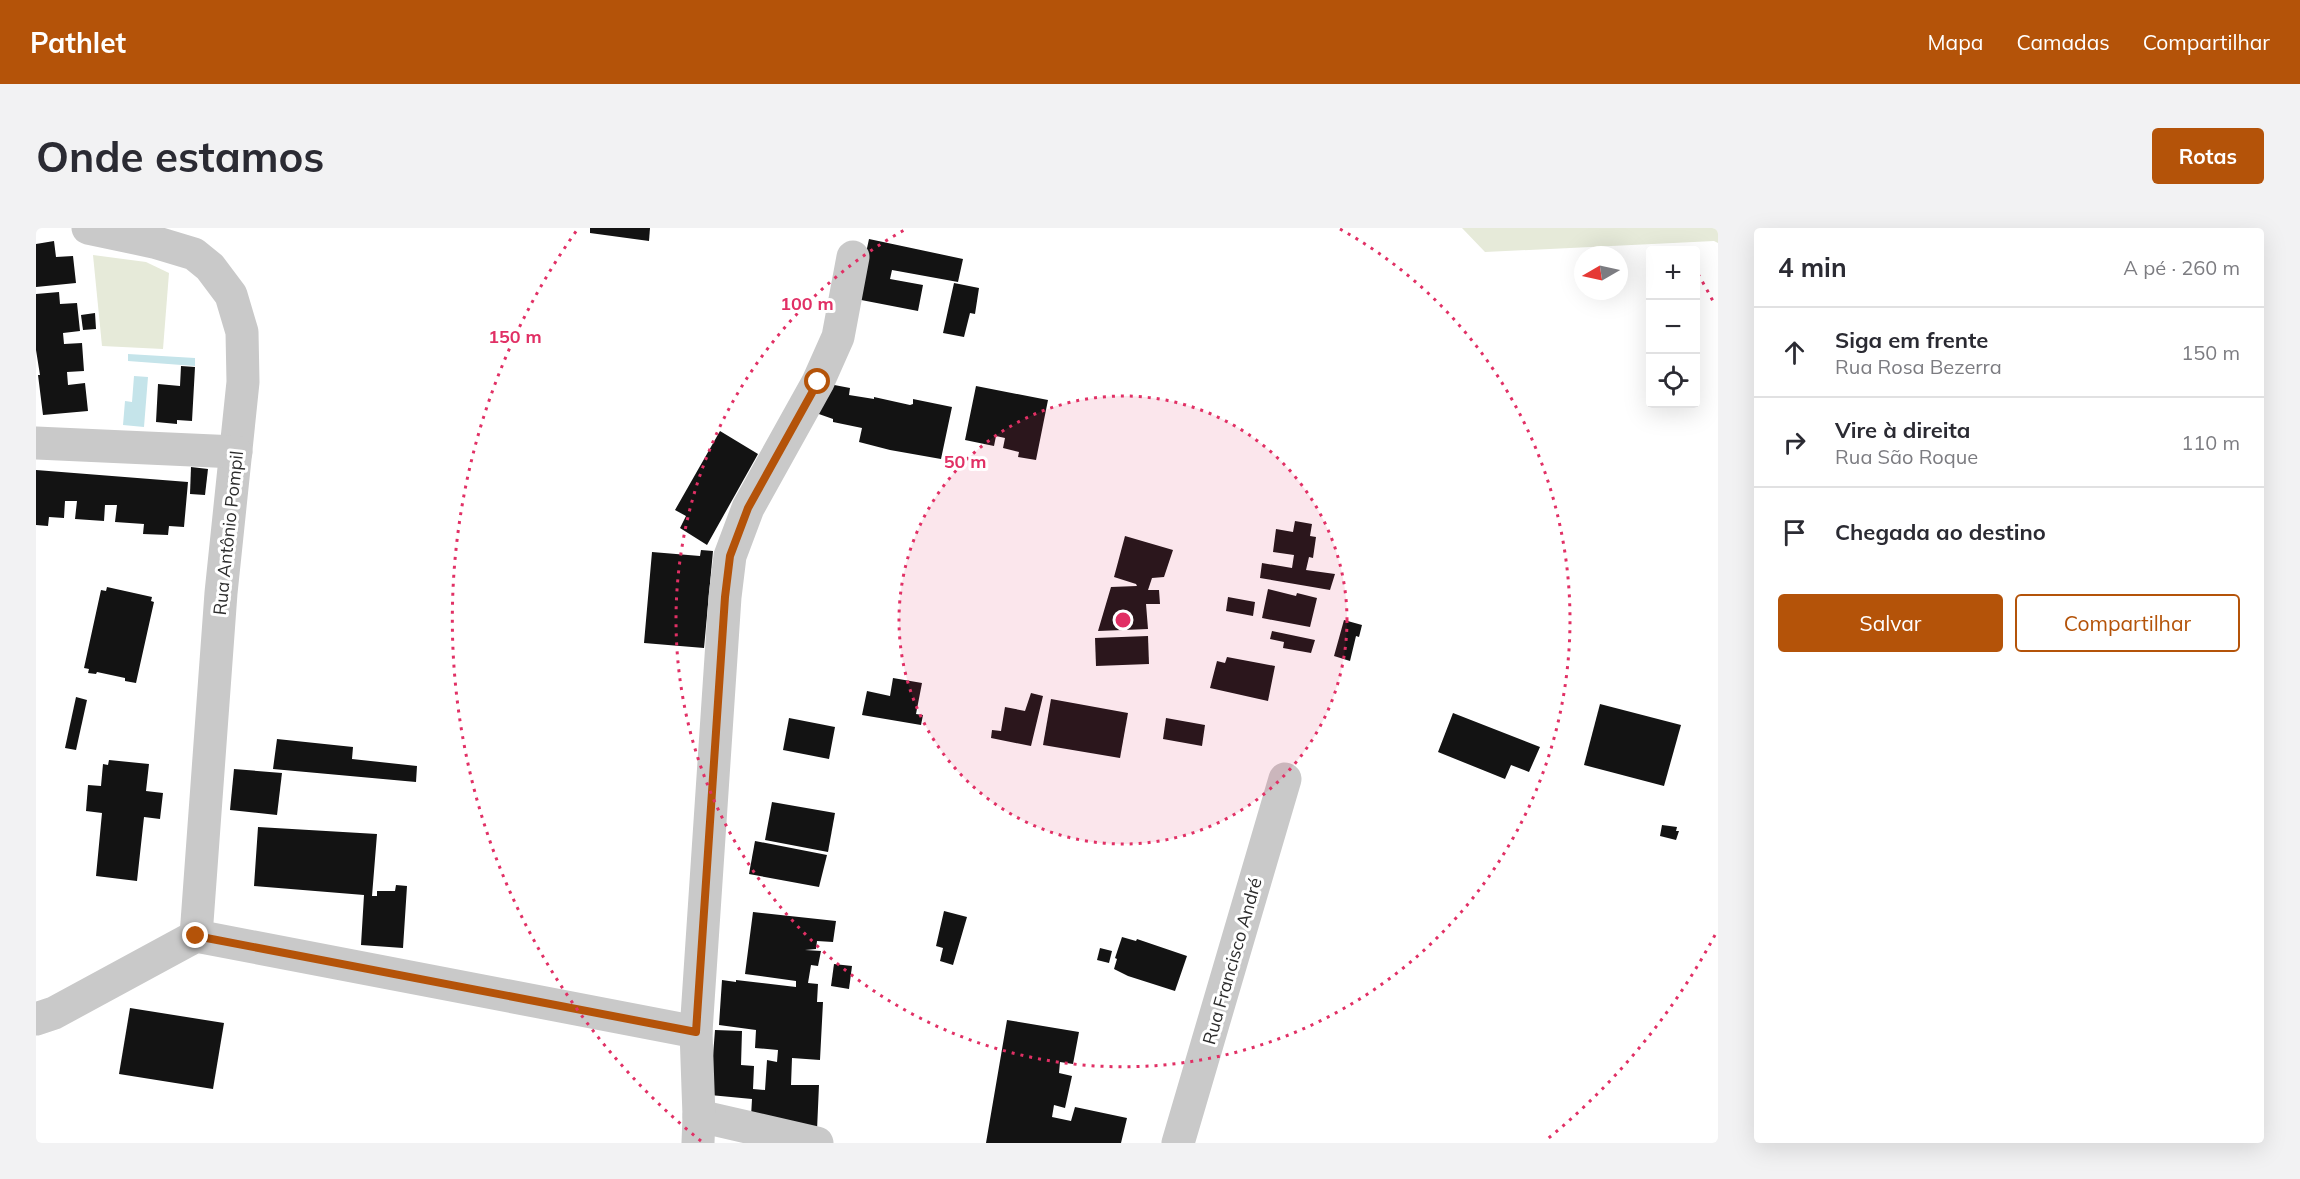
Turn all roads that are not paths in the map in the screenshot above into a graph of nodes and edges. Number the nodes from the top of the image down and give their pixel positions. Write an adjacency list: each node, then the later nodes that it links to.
1 (88, 228): 4 (street, Rua Antônio Pompil)
2 (853, 257): 8 (street)
3 (36, 443): 4 (street)
4 (237, 452): 6 (street, Rua Antônio Pompil)
5 (1285, 779): 11 (street, Rua Francisco André)
6 (196, 936): 7 (street); 8 (street)
7 (36, 1019)
8 (696, 1032): 9 (street)
9 (698, 1129): 10 (street)
10 (817, 1143)
11 (1178, 1143)

